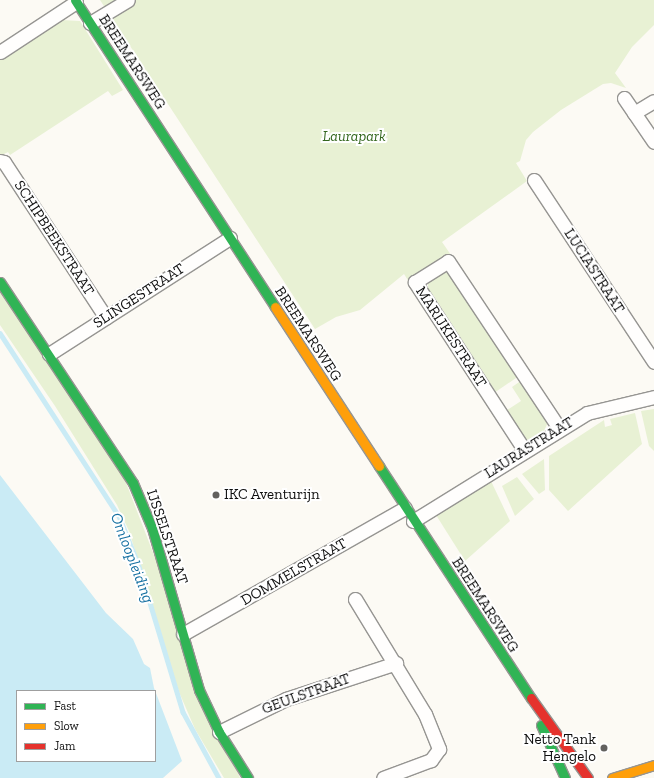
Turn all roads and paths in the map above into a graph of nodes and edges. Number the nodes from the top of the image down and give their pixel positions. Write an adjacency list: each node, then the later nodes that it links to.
1 (128, 0): 3 (street)
2 (75, 1): 3 (street, BREEMARSWEG); 4 (street)
3 (90, 23): 11 (street, BREEMARSWEG)
4 (0, 52)
5 (624, 98): 7 (street)
6 (654, 101): 7 (street)
7 (634, 113): 8 (street)
8 (654, 142)
9 (0, 161): 13 (street, SCHIPBEEKSTRAAT)
10 (534, 180): 15 (street, LUCIASTRAAT)
11 (230, 238): 13 (street, SLINGESTRAAT); 19 (street, BREEMARSWEG)
12 (0, 282): 14 (street, IJSSELSTRAAT)
13 (106, 318): 14 (street, SLINGESTRAAT)
14 (49, 354): 22 (street, IJSSELSTRAAT)
15 (654, 362)
16 (654, 397): 17 (street, LAURASTRAAT)
17 (559, 428): 18 (street, LAURASTRAAT); 18 (street, MARIJKESTRAAT)
18 (525, 451): 20 (street, LAURASTRAAT)
19 (405, 508): 20 (street, BREEMARSWEG); 22 (street, DOMMELSTRAAT)
20 (413, 521): 24 (street, BREEMARSWEG)
21 (355, 599): 23 (street)
22 (183, 634): 25 (street, IJSSELSTRAAT)
23 (396, 663): 25 (street, GEULSTRAAT); 28 (street)
24 (519, 682): 29 (street, BREEMARSWEG); 30 (street, BREEMARSWEG)
25 (219, 732): 27 (street, IJSSELSTRAAT)
26 (654, 766): 31 (street)
27 (248, 778)
28 (383, 778)
29 (565, 778)
30 (588, 778)
31 (612, 778)

